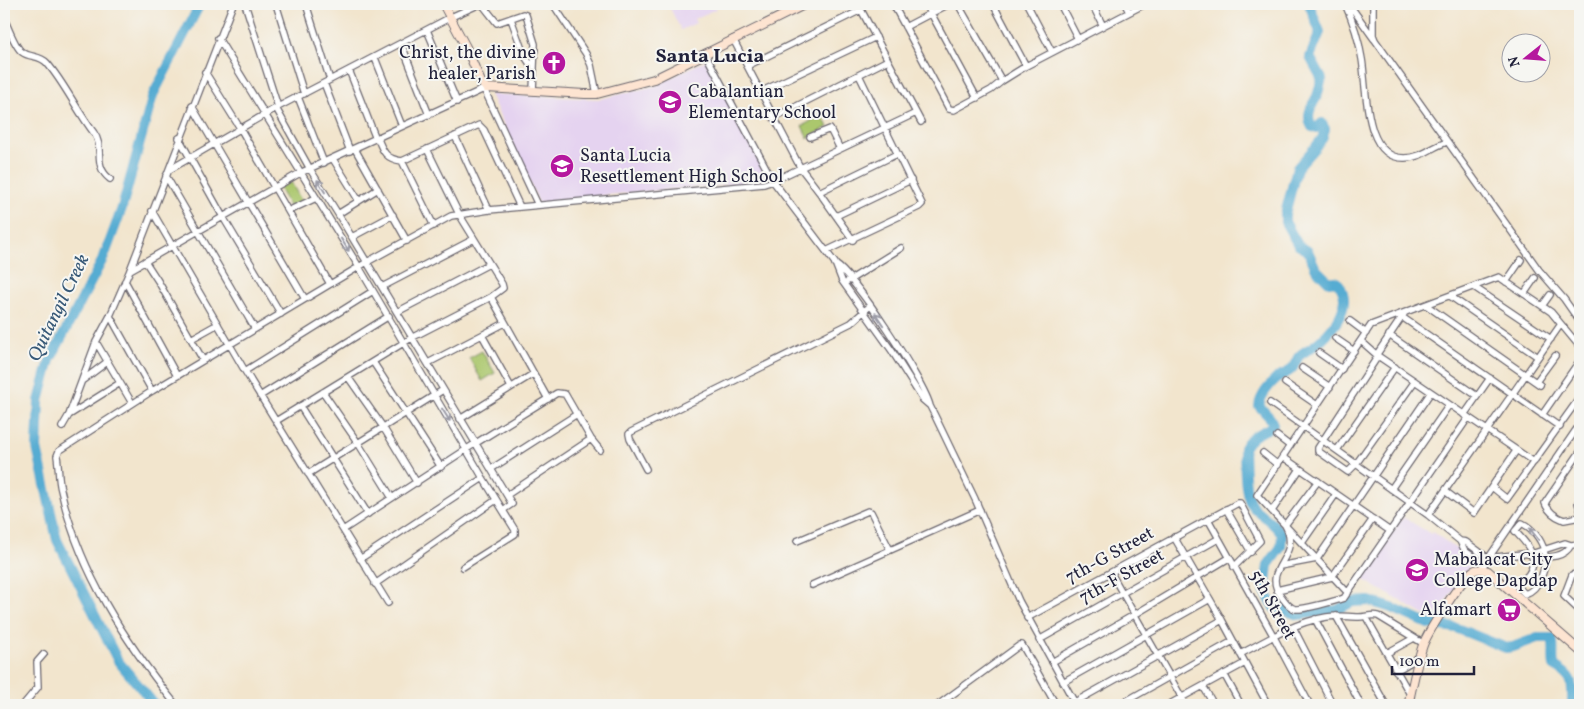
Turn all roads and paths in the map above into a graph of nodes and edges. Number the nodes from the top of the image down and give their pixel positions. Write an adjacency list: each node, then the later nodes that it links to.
1 (233, 4): 32 (street)
2 (245, 4): 59 (street)
3 (276, 4): 53 (street)
4 (306, 4): 47 (street)
5 (443, 4): 25 (street)
6 (481, 4): 25 (street); 27 (street)
7 (553, 4): 54 (street)
8 (806, 4): 33 (street)
9 (858, 4): 22 (street)
10 (893, 4): 29 (street)
11 (926, 4): 24 (street)
12 (949, 4): 24 (street)
13 (958, 4): 48 (street)
14 (993, 4): 42 (street)
15 (1027, 4): 37 (street)
16 (1060, 4): 34 (street)
17 (1092, 4): 28 (street)
18 (1124, 4): 23 (street)
19 (1145, 4): 23 (street)
20 (1347, 4): 35 (street); 72 (street)
21 (1373, 4): 35 (street)
22 (861, 10): 31 (street); 41 (street)
23 (1129, 12): 28 (street)
24 (931, 13): 29 (street); 56 (street)
25 (451, 17): 30 (street); 50 (street)
26 (4, 18): 87 (street)
27 (511, 19): 44 (street); 44 (street)
28 (1103, 26): 34 (street)
29 (905, 27): 56 (street)
30 (427, 30): 36 (street); 57 (street)
31 (876, 37): 40 (street); 52 (street)
32 (218, 38): 45 (street); 61 (street)
33 (733, 39): 38 (street); 41 (street)
34 (1078, 39): 37 (street)
35 (1375, 40): 72 (street)
36 (401, 44): 39 (street); 62 (street)
37 (1052, 52): 42 (street)
38 (706, 53): 54 (street); 89 (street)
39 (375, 58): 43 (street); 65 (street)
40 (888, 60): 46 (street); 60 (street)
41 (747, 66): 52 (street)
42 (1026, 66): 48 (street)
43 (349, 70): 47 (street); 71 (street)
44 (534, 70): 51 (street)
45 (205, 72): 58 (street); 66 (street)
46 (859, 75): 63 (street); 67 (street)
47 (330, 80): 49 (street)
48 (1002, 81): 56 (street)
49 (324, 83): 53 (street); 76 (street)
50 (485, 88): 51 (street); 57 (street); 96 (street)
51 (534, 91): 54 (street)
52 (760, 92): 63 (street)
53 (304, 94): 55 (street)
54 (597, 94)
55 (298, 97): 59 (street); 81 (street)
56 (977, 98)
57 (457, 102): 62 (street)
58 (192, 106): 70 (street); 73 (street)
59 (277, 107): 61 (street); 83 (street)
60 (916, 113): 64 (street); 67 (street)
61 (266, 114): 66 (street); 85 (street)
62 (428, 115): 65 (street)
63 (773, 118): 82 (street)
64 (921, 122)
65 (402, 126): 71 (street)
66 (240, 128): 73 (street); 90 (street)
67 (885, 128): 74 (street); 77 (street)
68 (455, 136): 75 (street); 97 (street); 98 (street)
69 (810, 137): 74 (street)
70 (180, 138): 78 (street); 84 (street)
71 (377, 139): 76 (street); 80 (street)
72 (1447, 142): 146 (street)
73 (214, 143): 78 (street); 95 (street)
74 (840, 148): 82 (street)
75 (427, 149): 80 (street); 102 (street)
76 (352, 150): 79 (street); 91 (street)
77 (898, 154): 88 (street); 92 (street)
78 (190, 156): 84 (street); 105 (street)
79 (333, 159): 81 (street); 94 (street)
80 (402, 161): 106 (street)
81 (324, 163): 83 (street)
82 (800, 167): 89 (street); 92 (street)
83 (310, 168): 85 (street); 101 (street, one-way to 83)
84 (169, 170): 86 (street)
85 (300, 173): 90 (street); 93 (street)
86 (166, 176): 99 (street); 107 (street)
87 (110, 179)
88 (911, 180): 104 (street); 110 (street)
89 (773, 181): 96 (street); 114 (street)
90 (275, 188): 95 (street); 100 (street)
91 (378, 189): 94 (street); 103 (street)
92 (819, 192): 104 (street)
93 (316, 198): 100 (street); 120 (street, one-way to 120)
94 (360, 201): 101 (street)
95 (249, 203): 105 (street); 135 (street)
96 (538, 206): 97 (street)
97 (520, 207): 98 (street)
98 (489, 210): 102 (street)
99 (152, 211): 112 (street); 121 (street)
100 (288, 212): 126 (street)
101 (338, 214): 108 (street)
102 (459, 214): 106 (street); 109 (street)
103 (393, 215): 108 (street); 111 (street)
104 (836, 216): 110 (street)
105 (223, 217): 107 (street); 141 (street)
106 (434, 226): 111 (street)
107 (198, 231): 112 (street); 150 (street)
108 (352, 237): 117 (street)
109 (474, 239): 118 (street); 128 (street)
110 (853, 240): 114 (street)
111 (407, 241): 117 (street)
112 (172, 246): 116 (street); 148 (street)
113 (901, 248): 123 (street)
114 (826, 251): 119 (street)
115 (1521, 260): 125 (street)
116 (145, 261): 121 (street); 156 (street)
117 (367, 262): 120 (street); 128 (street)
118 (489, 264): 134 (street); 139 (street)
119 (834, 264): 123 (street); 127 (street)
120 (359, 267): 126 (street); 130 (street)
121 (130, 270): 124 (street)
122 (1535, 278): 131 (street)
123 (851, 279): 127 (street); 137 (street)
124 (125, 281): 143 (street); 180 (street)
125 (1506, 282): 129 (street); 131 (street)
126 (330, 284): 135 (street)
127 (844, 284): 140 (street)
128 (382, 287): 139 (street)
129 (1474, 287): 133 (street); 157 (street)
130 (373, 291): 144 (street); 177 (street)
131 (1524, 294): 138 (street)
132 (1550, 295): 138 (street)
133 (1450, 296): 136 (street); 168 (street)
134 (491, 297): 147 (street); 154 (street)
135 (305, 299): 141 (street)
136 (1426, 305): 142 (street); 179 (street)
137 (870, 306): 140 (street); 163 (street, one-way to 137)
138 (1542, 306): 149 (street)
139 (397, 312): 154 (street)
140 (865, 312): 163 (street); 238 (street)
141 (281, 314): 150 (street)
142 (1403, 315): 151 (street); 153 (street); 182 (street)
143 (110, 316): 159 (street); 190 (street)
144 (389, 316): 160 (street); 195 (street)
145 (1350, 321): 151 (street)
146 (1580, 322)
147 (505, 323): 152 (street); 178 (street)
148 (218, 324): 156 (street); 161 (street)
149 (1561, 324): 157 (street); 162 (street)
150 (256, 329): 161 (street)
151 (1366, 333): 158 (street)
152 (482, 335): 173 (street); 187 (street)
153 (1390, 335): 166 (street); 196 (street)
154 (412, 337): 160 (street); 173 (street)
155 (1335, 338): 164 (street)
156 (191, 339): 169 (street)
157 (1551, 339): 168 (street)
158 (1361, 341): 164 (street); 166 (street)
159 (96, 342): 171 (street); 183 (street)
160 (404, 342): 172 (street); 194 (street)
161 (230, 344): 169 (street); 177 (street)
162 (1580, 347)
163 (895, 349): 257 (street)
164 (1354, 351): 176 (street)
165 (1319, 353): 176 (street)
166 (1378, 355): 174 (street); 218 (street)
167 (1555, 356): 179 (street)
168 (1538, 357): 179 (street)
169 (203, 360): 180 (street)
170 (1580, 360): 207 (street)
171 (107, 362): 183 (street); 185 (street)
172 (373, 362): 181 (street); 204 (street)
173 (428, 364): 189 (street)
174 (1395, 367): 184 (street); 225 (street)
175 (1302, 368): 188 (street)
176 (1342, 369): 188 (street)
177 (245, 371): 195 (street)
178 (533, 374): 187 (street); 198 (street)
179 (1526, 375): 193 (street)
180 (177, 376): 190 (street)
181 (348, 377): 191 (street); 214 (street)
182 (1490, 378): 193 (street); 196 (street)
183 (83, 380): 206 (street)
184 (1414, 381): 192 (street); 234 (street)
185 (120, 383): 200 (street); 206 (street)
186 (1285, 383): 201 (street)
187 (511, 387): 209 (street)
188 (1330, 387): 201 (street)
189 (444, 390): 194 (street); 209 (street)
190 (152, 391): 200 (street)
191 (323, 392): 203 (street); 220 (street)
192 (1431, 392): 202 (street); 241 (street)
193 (1512, 394): 207 (street); 216 (street)
194 (434, 395): 204 (street); 223 (street, one-way to 223)
195 (260, 396): 210 (street)
196 (1477, 396): 208 (street)
197 (1580, 397): 215 (street)
198 (548, 398): 205 (street); 221 (street)
199 (1270, 403): 212 (street)
200 (132, 404): 336 (street)
201 (1317, 405): 212 (street)
202 (1449, 405): 208 (street); 246 (street)
203 (300, 406): 210 (street); 230 (street)
204 (406, 412): 214 (street); 236 (street)
205 (577, 414): 219 (street); 237 (street)
206 (70, 415): 213 (street)
207 (1542, 415): 215 (street)
208 (1466, 416): 216 (street); 253 (street)
209 (460, 419): 221 (street)
210 (276, 421): 240 (street)
211 (1580, 424): 266 (street)
212 (1303, 426): 218 (street); 222 (street)
213 (62, 427)
214 (383, 427): 220 (street); 244 (street)
215 (1560, 427): 232 (street)
216 (1487, 431): 226 (street); 247 (street)
217 (1277, 436): 222 (street)
218 (1322, 439): 225 (street); 234 (street)
219 (591, 440): 224 (street); 249 (street)
220 (358, 443): 230 (street); 250 (street)
221 (476, 443): 223 (street); 237 (street)
222 (1290, 446): 229 (street)
223 (467, 449): 236 (street); 242 (street)
224 (600, 450)
225 (1337, 450): 234 (street)
226 (1516, 451): 232 (street); 245 (street)
227 (1580, 452): 231 (street)
228 (1263, 453): 233 (street)
229 (1283, 457): 233 (street); 239 (street)
230 (333, 458): 240 (street); 260 (street)
231 (1574, 461): 235 (street); 262 (street)
232 (1534, 462): 245 (street)
233 (1278, 464): 259 (street)
234 (1356, 464): 241 (street)
235 (1580, 466)
236 (441, 467): 244 (street)
237 (491, 469): 249 (street)
238 (646, 469)
239 (1300, 469): 243 (street); 259 (street)
240 (308, 474): 267 (street)
241 (1374, 477): 246 (street); 254 (street)
242 (483, 478): 252 (street); 287 (street)
243 (1318, 481): 248 (street); 265 (street)
244 (417, 483): 250 (street)
245 (1492, 487): 247 (street)
246 (1391, 489): 253 (street)
247 (1445, 492): 261 (street)
248 (1336, 494): 254 (street); 274 (street)
249 (507, 496): 256 (street)
250 (392, 498): 260 (street)
251 (1580, 498): 258 (street)
252 (496, 500): 256 (street); 297 (street)
253 (1410, 502): 261 (street); 268 (street)
254 (1354, 506): 264 (street); 288 (street)
255 (1226, 509): 263 (street, 7th-G Street); 280 (street); 280 (street)
256 (503, 510): 290 (street)
257 (980, 510): 278 (street); 309 (street)
258 (1580, 510)
259 (1272, 511): 265 (street)
260 (368, 514): 267 (street)
261 (1428, 516): 272 (street)
262 (1580, 516)
263 (1208, 519): 270 (street, 7th-G Street); 271 (street, 5th Street)
264 (1373, 519): 268 (street); 294 (street)
265 (1285, 525): 274 (street); 289 (street)
266 (1510, 526): 269 (street); 286 (street)
267 (343, 530): 287 (street)
268 (1390, 531): 301 (street)
269 (1515, 532): 279 (street, one-way to 269); 282 (street)
270 (1174, 537): 284 (street); 293 (street, 7th-G Street)
271 (1218, 539): 284 (street, 7th-F Street); 285 (street, 5th Street)
272 (1460, 541): 277 (street); 281 (street)
273 (797, 542): 278 (street)
274 (1302, 543): 288 (street)
275 (1580, 544): 276 (street)
276 (1571, 545): 279 (street); 283 (street)
277 (1476, 549): 281 (street); 286 (street)
278 (890, 550): 298 (street)
279 (1544, 550): 282 (street); 283 (street)
280 (1250, 552): 291 (street)
281 (1472, 555): 292 (street)
282 (1531, 555): 283 (street); 286 (street); 299 (street)
283 (1545, 557): 299 (street)
284 (1186, 558): 295 (street); 302 (street, 7th-F Street)
285 (1229, 558): 291 (street, 5th Street); 295 (street)
286 (1488, 558): 292 (street)
287 (360, 559): 297 (street)
288 (1317, 559): 289 (street); 294 (street)
289 (1280, 566): 300 (street)
290 (463, 567)
291 (1234, 567): 314 (street, 5th Street)
292 (1480, 568): 299 (street); 318 (street)
293 (1111, 573): 302 (street); 309 (street, 7th-G Street)
294 (1332, 576): 300 (street); 301 (street)
295 (1197, 578): 303 (street); 306 (street)
296 (1580, 578): 305 (street)
297 (375, 584): 304 (street)
298 (812, 585)
299 (1512, 586): 319 (street)
300 (1277, 590): 301 (street)
301 (1348, 593)
302 (1122, 594): 306 (street); 316 (street, 7th-F Street)
303 (1210, 599): 311 (street); 313 (street)
304 (388, 603)
305 (1580, 611)
306 (1134, 615): 313 (street); 325 (street)
307 (1336, 616): 308 (street); 310 (street); 348 (street)
308 (1366, 617): 315 (street); 320 (street)
309 (1027, 618): 316 (street)
310 (1315, 619): 312 (street); 347 (street)
311 (1222, 620): 317 (street); 323 (street)
312 (1293, 627): 314 (street); 346 (street)
313 (1147, 636): 323 (street); 330 (street)
314 (1274, 637): 322 (street); 345 (street, 5th Street)
315 (1414, 638): 318 (street); 320 (street)
316 (1039, 640): 325 (street)
317 (1233, 641): 322 (street); 329 (street)
318 (1424, 644): 324 (street)
319 (1580, 651)
320 (1387, 653): 327 (street)
321 (44, 654): 335 (street)
322 (1240, 654): 326 (street)
323 (1158, 656): 329 (street); 334 (street)
324 (1419, 657): 327 (street); 332 (street)
325 (1052, 662): 330 (street)
326 (1244, 663): 328 (street); 344 (street)
327 (1396, 671): 332 (street)
328 (1224, 674): 331 (street); 343 (street)
329 (1170, 677): 333 (street); 339 (street)
330 (1063, 682): 334 (street)
331 (1204, 686): 333 (street); 342 (street)
332 (1411, 696): 349 (street)
333 (1182, 697): 340 (street); 341 (street)
334 (1076, 704)
335 (23, 705)
336 (176, 705)
337 (938, 705): 338 (street)
338 (1056, 705)
339 (1118, 705)
340 (1168, 705)
341 (1186, 705)
342 (1214, 705)
343 (1241, 705)
344 (1268, 705)
345 (1310, 705)
346 (1333, 705)
347 (1361, 705)
348 (1386, 705)
349 (1408, 705)

